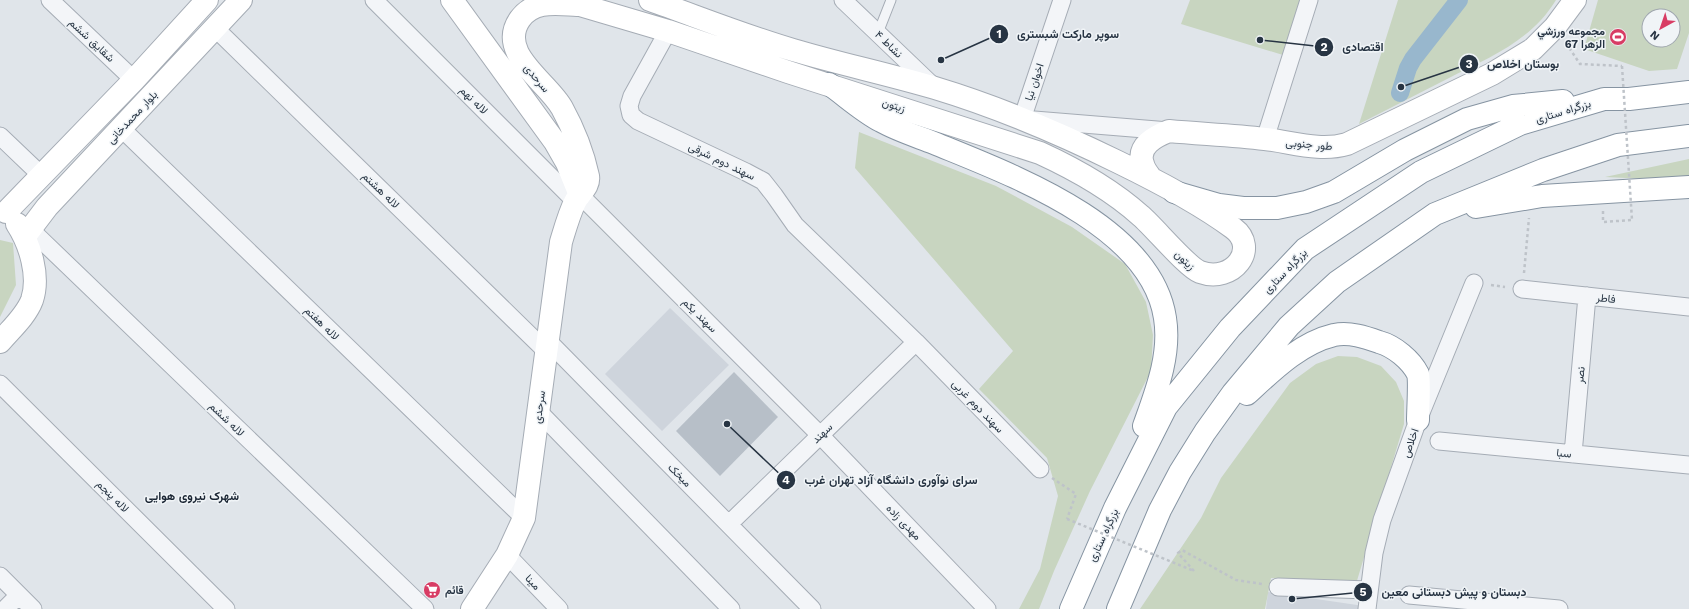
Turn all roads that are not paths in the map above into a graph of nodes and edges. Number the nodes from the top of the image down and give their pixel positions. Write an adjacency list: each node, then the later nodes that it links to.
1 (50, 0): 16 (street, شقایق ششم)
2 (207, 0): 16 (main road)
3 (241, 0): 13 (main road, بلوار محمدخانی)
4 (374, 0): 33 (street, لاله نهم)
5 (452, 0): 33 (main road, سرحدی)
6 (650, 0): 18 (main road, زیتون)
7 (842, 0): 15 (street, نشاط ۴)
8 (891, 0): 15 (lane)
9 (1062, 0): 21 (street, اخوان نیا)
10 (1309, 0): 26 (street)
11 (1575, 0): 26 (main road, طور جنوبی)
12 (571, 3): 14 (main road, زیتون); 33 (main road, سرحدی)
13 (215, 28): 22 (main road, بلوار محمدخانی); 43 (street, لاله هشتم)
14 (668, 31): 17 (main road, زیتون); 42 (street, سهند دوم شرقی)
15 (878, 33): 18 (street, نشاط ۴)
16 (134, 80): 27 (main road)
17 (829, 84): 31 (main road, زیتون); 53 (main road)
18 (936, 88): 21 (main road, زیتون)
19 (1689, 92): 20 (main road, بزرگراه ستاری)
20 (1604, 98): 31 (main road); 53 (main road, بزرگراه ستاری)
21 (1022, 119): 23 (street, طور جنوبی); 28 (main road, زیتون)
22 (121, 128): 36 (main road, بلوار محمدخانی); 54 (street, لاله هفتم)
23 (1169, 131): 26 (main road, طور جنوبی); 28 (main road)
24 (0, 136): 27 (street)
25 (1689, 136): 34 (main road)
26 (1265, 139)
27 (42, 176): 35 (main road)
28 (1151, 178): 31 (main road, زیتون)
29 (1689, 187): 30 (main road)
30 (1656, 188): 32 (main road); 34 (main road)
31 (1174, 192)
32 (1689, 193)
33 (577, 198): 43 (main road, سرحدی); 48 (street, سهند يكم)
34 (1435, 214): 47 (main road)
35 (3, 216): 36 (main road)
36 (28, 232): 41 (main road); 66 (street, لاله ششم)
37 (1474, 283): 46 (street, اخلاص)
38 (1522, 289): 39 (street, فاطر)
39 (1587, 296): 40 (street, فاطر); 50 (street, نصر)
40 (1689, 307)
41 (0, 342)
42 (916, 342): 48 (street, سهند); 52 (street, سهند دوم غربی)
43 (547, 346): 45 (main road, سرحدی); 55 (street, میخک)
44 (0, 384): 65 (street, لاله پنجم)
45 (538, 412): 54 (main road, سرحدی); 69 (street)
46 (1418, 420): 47 (main road); 59 (street, اخلاص)
47 (1205, 432): 72 (main road)
48 (820, 435): 55 (street, سهند); 70 (street, مهدی زاده)
49 (1439, 441): 50 (street, سبا)
50 (1573, 454): 51 (street, سبا)
51 (1689, 465)
52 (1040, 469)
53 (1115, 508): 71 (main road, بزرگراه ستاری)
54 (524, 518): 56 (main road, سرحدی)
55 (729, 524): 62 (street, میخک)
56 (507, 555): 67 (main road, سرحدی); 68 (street, مینا)
57 (0, 576): 60 (street)
58 (1278, 586): 59 (street)
59 (1369, 590): 73 (street, اخلاص)
60 (19, 595): 63 (street); 64 (street)
61 (1409, 595): 74 (street)
62 (804, 606)
63 (5, 609)
64 (33, 609)
65 (226, 609)
66 (425, 609)
67 (472, 609)
68 (560, 609)
69 (731, 609)
70 (987, 609)
71 (1071, 609)
72 (1118, 609)
73 (1367, 609)
74 (1558, 609)

